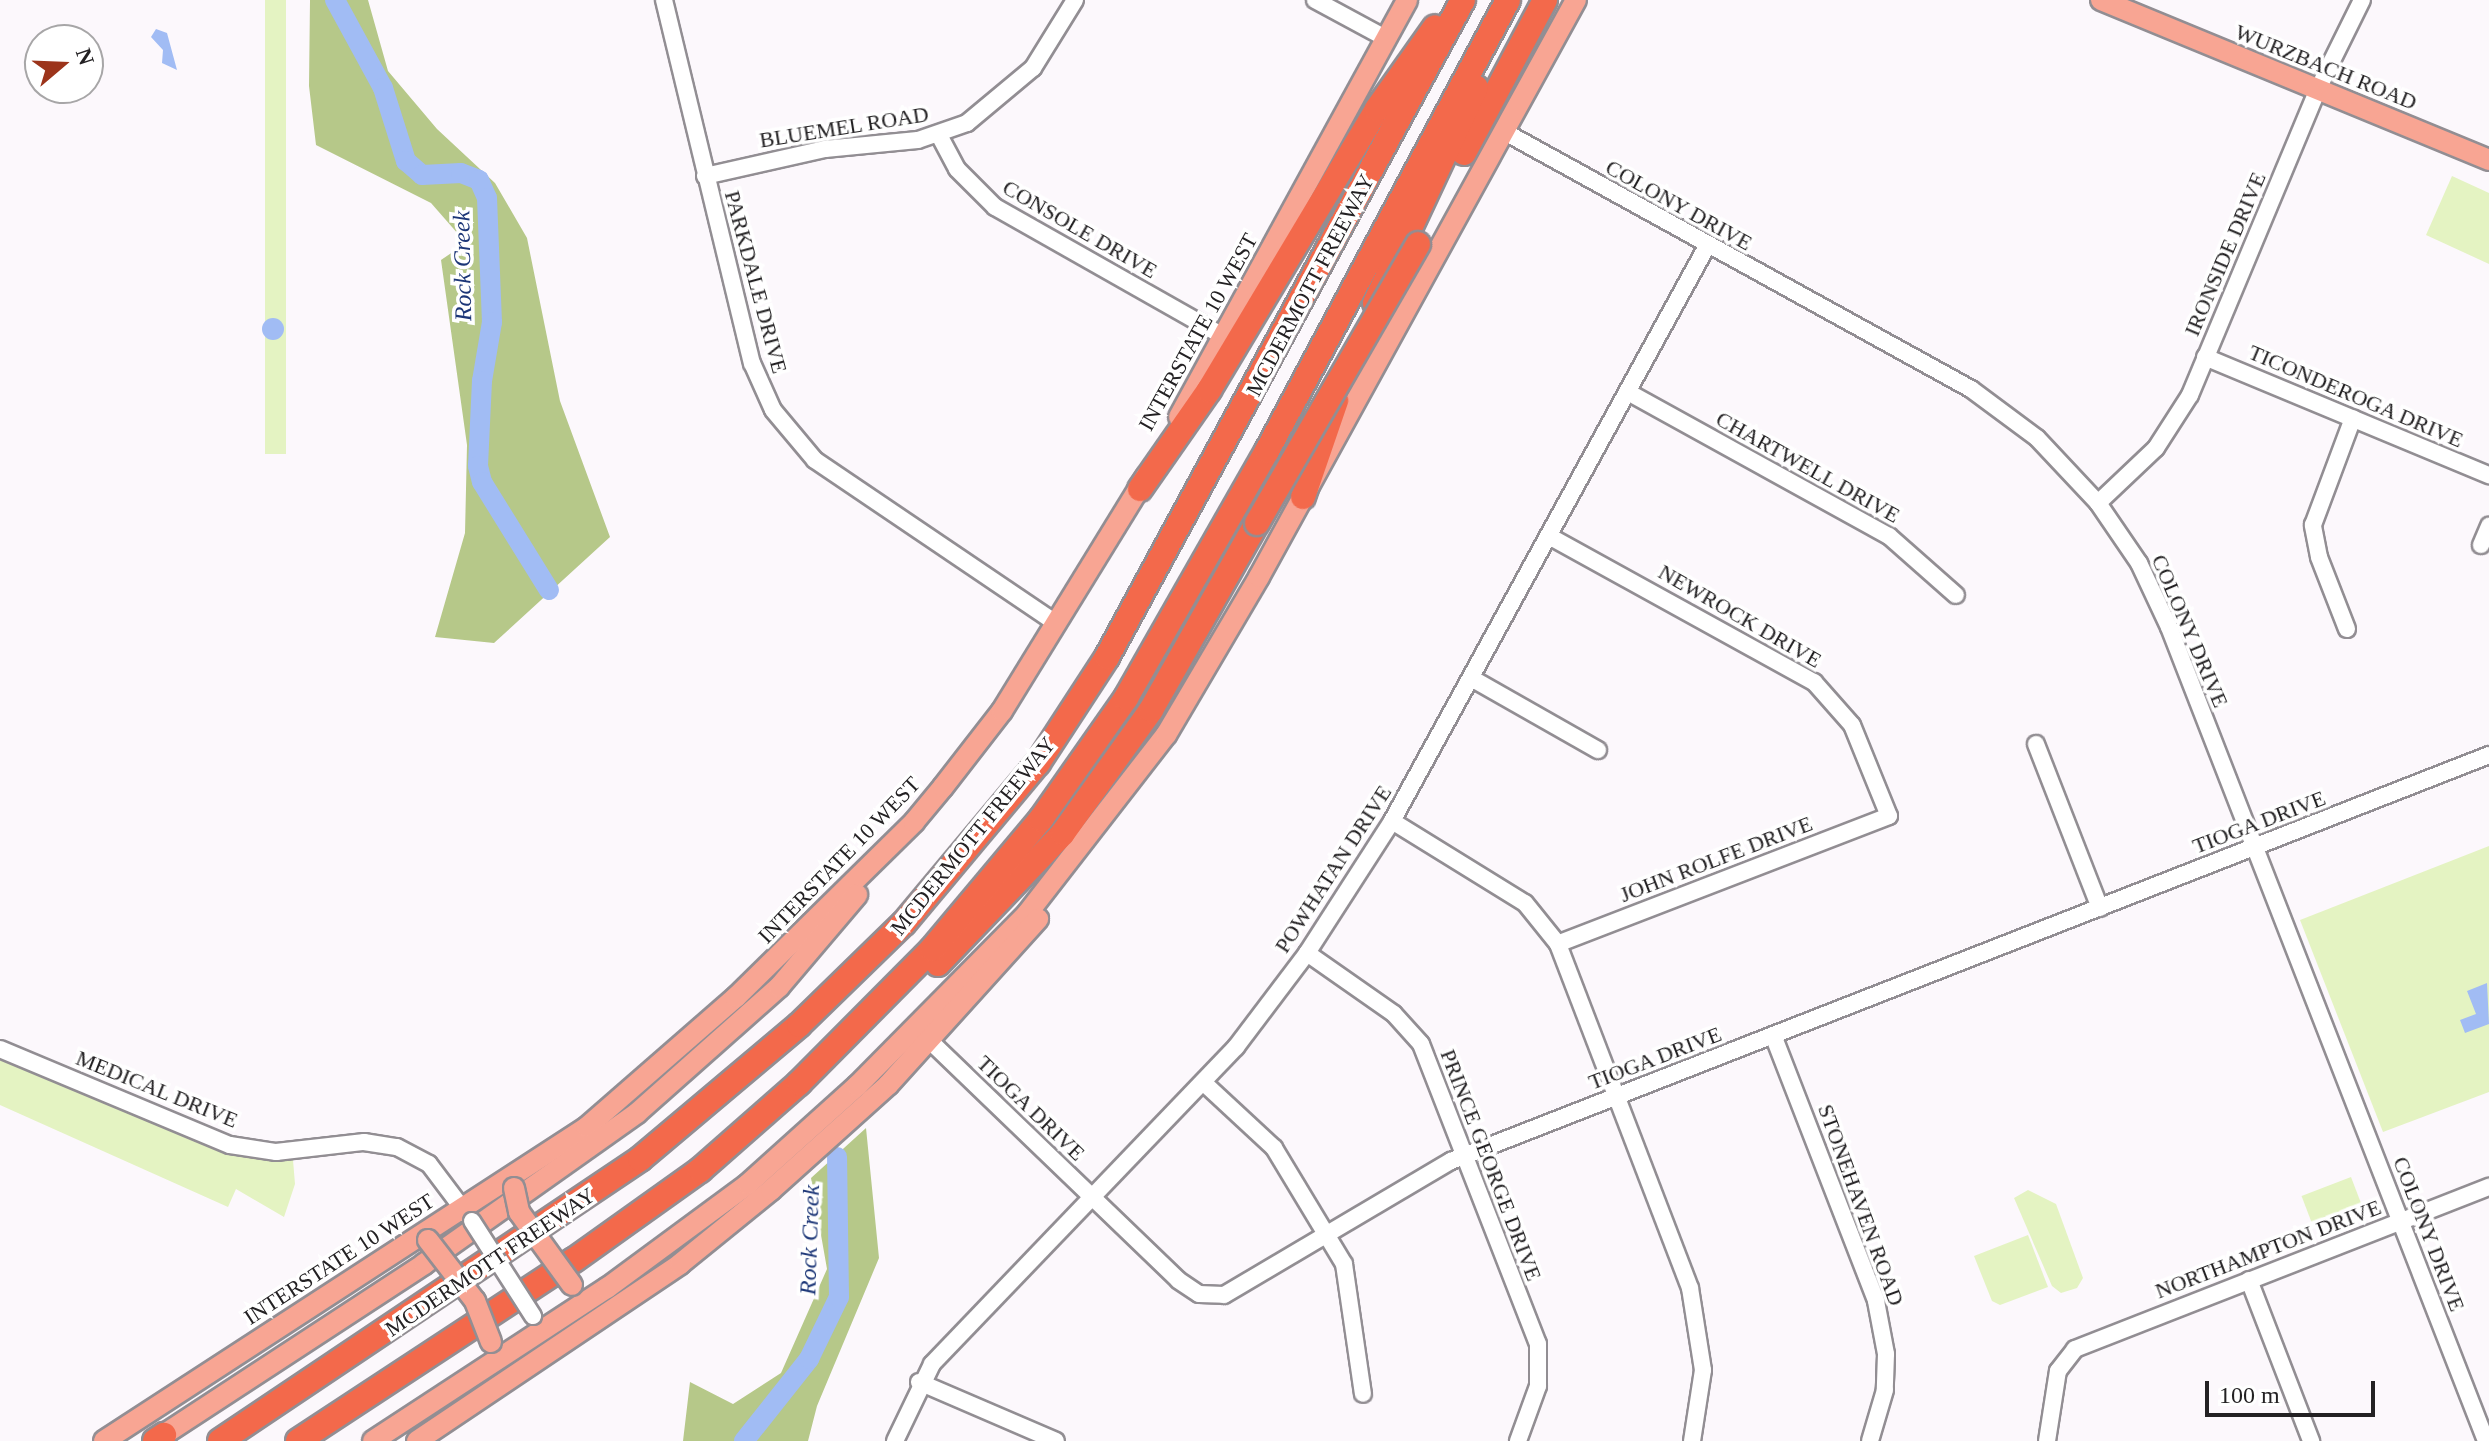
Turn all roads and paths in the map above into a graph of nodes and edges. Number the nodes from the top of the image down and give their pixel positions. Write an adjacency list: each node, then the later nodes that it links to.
1 (664, 0): 17 (street, PARKDALE DRIVE)
2 (1075, 0): 15 (street, BLUEMEL ROAD)
3 (1315, 0): 12 (street)
4 (1407, 0): 12 (main road, INTERSTATE 10 WEST)
5 (1455, 0): 24 (highway)
6 (1463, 0): 68 (highway, MCDERMOTT FREEWAY)
7 (1509, 0): 25 (highway); 47 (highway, MCDERMOTT FREEWAY)
8 (1545, 0): 47 (highway, bridge)
9 (1576, 0): 14 (main road)
10 (2101, 0): 13 (main road, WURZBACH ROAD)
11 (2362, 0): 13 (street, IRONSIDE DRIVE)
12 (1387, 39): 19 (main road, INTERSTATE 10 WEST)
13 (2318, 89): 16 (main road, WURZBACH ROAD); 20 (street, IRONSIDE DRIVE)
14 (1503, 131): 18 (street, COLONY DRIVE); 25 (main road)
15 (939, 135): 17 (street, BLUEMEL ROAD); 19 (street, CONSOLE DRIVE)
16 (2489, 160)
17 (705, 176): 31 (street, PARKDALE DRIVE)
18 (1707, 246): 21 (street, POWHATAN DRIVE); 26 (street, COLONY DRIVE)
19 (1223, 336): 24 (main road, INTERSTATE 10 WEST)
20 (2205, 357): 22 (street, TICONDEROGA DRIVE); 26 (street, IRONSIDE DRIVE)
21 (1628, 392): 28 (street, POWHATAN DRIVE); 30 (street, CHARTWELL DRIVE)
22 (2353, 418): 23 (street, TICONDEROGA DRIVE); 32 (street)
23 (2489, 475)
24 (1140, 489): 31 (main road, INTERSTATE 10 WEST)
25 (1303, 497): 37 (main road)
26 (2098, 503): 41 (street, COLONY DRIVE)
27 (2489, 526): 29 (street)
28 (1549, 536): 33 (street, POWHATAN DRIVE); 38 (street, NEWROCK DRIVE)
29 (2481, 545)
30 (1956, 595)
31 (1057, 624): 40 (main road, INTERSTATE 10 WEST)
32 (2347, 629)
33 (1471, 678): 35 (street); 39 (street, POWHATAN DRIVE)
34 (2036, 744): 42 (street)
35 (1598, 750)
36 (2489, 755): 41 (street, TIOGA DRIVE)
37 (1149, 760): 46 (main road); 60 (main road)
38 (1889, 816): 43 (street, JOHN ROLFE DRIVE)
39 (1392, 821): 43 (street); 44 (street, POWHATAN DRIVE)
40 (914, 822): 52 (main road, INTERSTATE 10 WEST); 65 (main road)
41 (2255, 847): 42 (street, TIOGA DRIVE); 56 (street, COLONY DRIVE)
42 (2100, 908): 45 (street, TIOGA DRIVE)
43 (1558, 944): 50 (street)
44 (1307, 953): 49 (street, POWHATAN DRIVE); 51 (street, PRINCE GEORGE DRIVE)
45 (1773, 1035): 50 (street, TIOGA DRIVE); 75 (street, STONEHAVEN ROAD)
46 (930, 1041): 54 (street, TIOGA DRIVE); 66 (main road)
47 (840, 1043): 69 (highway, MCDERMOTT FREEWAY)
48 (0, 1049): 55 (street, MEDICAL DRIVE)
49 (1203, 1082): 54 (street, POWHATAN DRIVE); 57 (street)
50 (1616, 1097): 51 (street, TIOGA DRIVE); 74 (street)
51 (1465, 1155): 57 (street, TIOGA DRIVE); 73 (street, PRINCE GEORGE DRIVE)
52 (528, 1164): 55 (main road, INTERSTATE 10 WEST); 60 (main road, bridge)
53 (2489, 1187): 56 (street, NORTHAMPTON DRIVE)
54 (1091, 1196): 57 (street, TIOGA DRIVE); 63 (street, POWHATAN DRIVE)
55 (468, 1214): 58 (main road, INTERSTATE 10 WEST); 61 (street, MEDICAL DRIVE, bridge)
56 (2401, 1221): 59 (street, NORTHAMPTON DRIVE); 78 (street, COLONY DRIVE)
57 (1328, 1236): 64 (street)
58 (406, 1243): 62 (main road, bridge); 67 (main road, INTERSTATE 10 WEST)
59 (2249, 1280): 76 (street, NORTHAMPTON DRIVE); 77 (street)
60 (607, 1288): 61 (main road)
61 (538, 1323): 62 (main road)
62 (475, 1374): 70 (main road)
63 (919, 1382): 71 (street, POWHATAN DRIVE); 72 (street)
64 (1363, 1394)
65 (157, 1439)
66 (423, 1439)
67 (104, 1441)
68 (220, 1441)
69 (298, 1441)
70 (373, 1441)
71 (895, 1441)
72 (1056, 1441)
73 (1518, 1441)
74 (1692, 1441)
75 (1870, 1441)
76 (2047, 1441)
77 (2311, 1441)
78 (2486, 1441)

